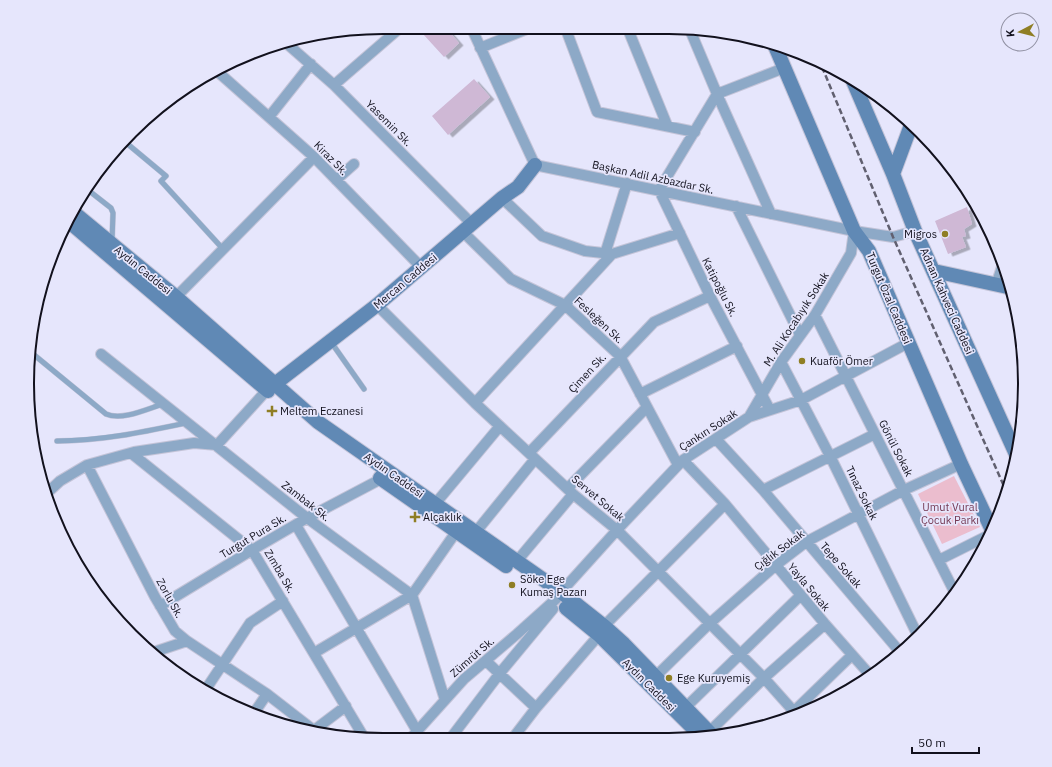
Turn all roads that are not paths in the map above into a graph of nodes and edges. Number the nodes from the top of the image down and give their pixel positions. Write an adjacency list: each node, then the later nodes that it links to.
1 (393, 34): 13 (street)
2 (474, 34): 8 (street)
3 (515, 34): 8 (street)
4 (568, 34): 17 (street)
5 (629, 34): 17 (street)
6 (692, 35): 15 (street)
7 (291, 47): 10 (street, Yasemin Sk.)
8 (480, 48): 23 (street)
9 (777, 52): 11 (main road, Turgut Özal Caddesi)
10 (311, 64): 13 (street, Yasemin Sk.); 16 (street)
11 (784, 68): 15 (street); 35 (main road, Turgut Özal Caddesi)
12 (221, 74): 16 (street, Kiraz Sk.)
13 (334, 85): 34 (street, Yasemin Sk.)
14 (855, 88): 24 (main road, Adnan Kahveci Caddesi)
15 (718, 94): 19 (street); 31 (street)
16 (269, 117): 21 (street, Kiraz Sk.)
17 (667, 126): 19 (street)
18 (909, 130): 24 (main road)
19 (695, 132): 27 (street)
20 (128, 145): 39 (lane)
21 (314, 157): 25 (street, Kiraz Sk.); 39 (street)
22 (354, 164): 25 (street)
23 (535, 165): 26 (street, Başkan Adil Azbazdar Sk.); 29 (main road, Mercan Caddesi)
24 (893, 174): 36 (main road, Adnan Kahveci Caddesi)
25 (336, 180): 41 (street, Kiraz Sk.)
26 (627, 183): 27 (street, Başkan Adil Azbazdar Sk.); 40 (street)
27 (659, 190): 30 (street, Başkan Adil Azbazdar Sk.); 37 (street, Katipoğlu Sk.)
28 (91, 192): 38 (lane)
29 (502, 198): 34 (main road, Mercan Caddesi); 40 (street)
30 (736, 206): 31 (street, Başkan Adil Azbazdar Sk.); 51 (street)
31 (771, 214): 35 (street, Başkan Adil Azbazdar Sk.)
32 (77, 216): 38 (main road, Aydın Caddesi)
33 (72, 225): 60 (main road, Aydın Caddesi)
34 (468, 228): 41 (main road, Mercan Caddesi); 49 (street, Fesleğen Sk.)
35 (854, 231): 36 (street, Başkan Adil Azbazdar Sk.); 50 (street, M. Ali Kocabıyık Sokak); 53 (main road, Turgut Özal Caddesi)
36 (915, 231): 42 (main road, Adnan Kahveci Caddesi)
37 (680, 233): 40 (street); 46 (street, Katipoğlu Sk.)
38 (112, 244): 47 (main road, Aydın Caddesi)
39 (223, 249): 47 (street)
40 (608, 254): 49 (street)
41 (421, 268): 48 (main road, Mercan Caddesi)
42 (934, 271): 44 (main road); 76 (main road, Adnan Kahveci Caddesi)
43 (1000, 273): 44 (street)
44 (996, 285): 45 (main road)
45 (1004, 286)
46 (710, 296): 54 (street, Katipoğlu Sk.); 57 (street, Çimen Sk.)
47 (176, 297): 60 (main road, Aydın Caddesi)
48 (377, 305): 52 (main road, Mercan Caddesi); 66 (street, Servet Sokak)
49 (566, 305): 57 (street, Fesleğen Sk.); 66 (street)
50 (815, 315): 51 (street, M. Ali Kocabıyık Sokak); 59 (street, Gönül Sokak)
51 (800, 336): 58 (street, M. Ali Kocabıyık Sokak)
52 (331, 341): 60 (main road, Mercan Caddesi); 61 (lane)
53 (908, 343): 59 (street, Çankırı Sokak); 82 (main road, Turgut Özal Caddesi)
54 (737, 346): 62 (street); 63 (street, Katipoğlu Sk.)
55 (101, 354): 65 (street, Zambak Sk.)
56 (35, 356): 65 (lane)
57 (620, 356): 62 (street, Fesleğen Sk.); 78 (street, Çimen Sk.)
58 (782, 362): 63 (street, M. Ali Kocabıyık Sokak); 64 (street, Tınaz Sokak)
59 (846, 376): 64 (street, Çankırı Sokak); 72 (street, Gönül Sokak)
60 (271, 388): 75 (street); 83 (main road, Aydın Caddesi); 88 (main road, Aydın Caddesi)
61 (364, 389)
62 (640, 394): 67 (street, Fesleğen Sk.)
63 (763, 394): 68 (street, Katipoğlu Sk.); 69 (street, M. Ali Kocabıyık Sokak)
64 (801, 400): 68 (street, Çankırı Sokak); 79 (street, Tınaz Sokak)
65 (164, 403): 70 (street, Zambak Sk.)
66 (475, 403): 71 (street, Servet Sokak)
67 (647, 407): 80 (street, Fesleğen Sk.); 87 (street)
68 (770, 410): 69 (street, Çankırı Sokak)
69 (749, 417): 73 (street, Çankırı Sokak)
70 (188, 422): 74 (lane); 75 (street, Zambak Sk.)
71 (500, 426): 78 (street, Servet Sokak); 88 (street)
72 (875, 434): 79 (street); 86 (street, Gönül Sokak)
73 (716, 439): 80 (street, Çankırı Sokak); 85 (street, Tepe Sokak)
74 (57, 441)
75 (217, 445): 77 (street); 91 (street, Zambak Sk.)
76 (1012, 445)
77 (131, 453): 81 (street); 99 (street, Zımba Sk.)
78 (532, 456): 87 (street, Servet Sokak); 96 (street, Çimen Sk.)
79 (830, 456): 85 (street); 90 (street, Tınaz Sokak)
80 (680, 463): 89 (street, Yayla Sokak); 94 (street, Çankırı Sokak)
81 (87, 464): 84 (street); 109 (street, Zorlu Sk.)
82 (961, 464): 86 (street, Çığlık Sokak); 92 (main road, Turgut Özal Caddesi)
83 (381, 478): 91 (street, Turgut Pura Sk.); 95 (main road, Aydın Caddesi)
84 (51, 489)
85 (763, 490): 98 (street, Tepe Sokak)
86 (904, 490): 90 (street, Çığlık Sokak); 100 (street, Gönül Sokak)
87 (571, 491): 94 (street, Servet Sokak); 101 (street)
88 (435, 504): 96 (main road, Aydın Caddesi)
89 (725, 504): 102 (street, Yayla Sokak); 103 (street)
90 (859, 514): 98 (street, Çığlık Sokak); 114 (street, Tınaz Sokak)
91 (307, 518): 93 (street, Turgut Pura Sk.); 105 (street, Zambak Sk.)
92 (989, 523)
93 (296, 525): 99 (street, Turgut Pura Sk.); 112 (street)
94 (618, 530): 103 (street, Servet Sokak); 107 (street, Çankırı Sokak)
95 (456, 532): 105 (street); 107 (main road, Aydın Caddesi)
96 (475, 533): 101 (main road, Aydın Caddesi)
97 (982, 539): 100 (street)
98 (806, 542): 102 (street, Çığlık Sokak); 116 (street, Tepe Sokak)
99 (252, 550): 108 (street, Zımba Sk.); 109 (street, Turgut Pura Sk.)
100 (939, 560): 104 (street, Gönül Sokak)
101 (517, 561): 107 (main road, Aydın Caddesi)
102 (776, 565): 106 (street, Yayla Sokak); 110 (street, Çığlık Sokak)
103 (659, 571): 110 (street, Servet Sokak); 113 (street)
104 (952, 587)
105 (412, 595): 112 (street); 129 (street)
106 (801, 595): 111 (street, Yayla Sokak); 119 (street)
107 (558, 596): 113 (main road, Aydın Caddesi); 121 (street, Zümrüt Sk.); 124 (street)
108 (283, 601): 118 (street, Zımba Sk.); 122 (street)
109 (160, 606): 115 (street, Zorlu Sk.)
110 (709, 624): 119 (street, Servet Sokak); 125 (street, Çığlık Sokak)
111 (825, 624): 120 (street, Yayla Sokak); 126 (street)
112 (356, 628): 118 (street); 139 (street)
113 (601, 630): 125 (main road, Aydın Caddesi); 133 (street); 140 (main road, Aydın Caddesi)
114 (916, 631)
115 (187, 641): 117 (street); 122 (street, Zorlu Sk.)
116 (897, 648)
117 (158, 651)
118 (314, 653): 130 (street, Zımba Sk.)
119 (740, 654): 126 (street, Servet Sokak); 131 (street)
120 (852, 655): 123 (street, Yayla Sokak); 132 (street)
121 (486, 661): 124 (street); 129 (street, Zümrüt Sk.)
122 (224, 664): 127 (street); 128 (street, Zorlu Sk.)
123 (867, 671)
124 (500, 674): 133 (street); 143 (street)
125 (655, 677): 131 (main road, Aydın Caddesi)
126 (764, 678): 135 (street, Servet Sokak); 138 (street)
127 (208, 686)
128 (266, 694): 134 (street); 136 (street, Zorlu Sk.)
129 (445, 700): 139 (street, Zümrüt Sk.)
130 (346, 706): 137 (street); 142 (street, Zımba Sk.)
131 (686, 707): 141 (main road, Aydın Caddesi)
132 (800, 707)
133 (536, 708): 144 (street)
134 (257, 709)
135 (789, 711)
136 (304, 724)
137 (319, 727)
138 (713, 730)
139 (417, 731)
140 (704, 731)
141 (705, 731)
142 (361, 732)
143 (455, 733)
144 (519, 733)

